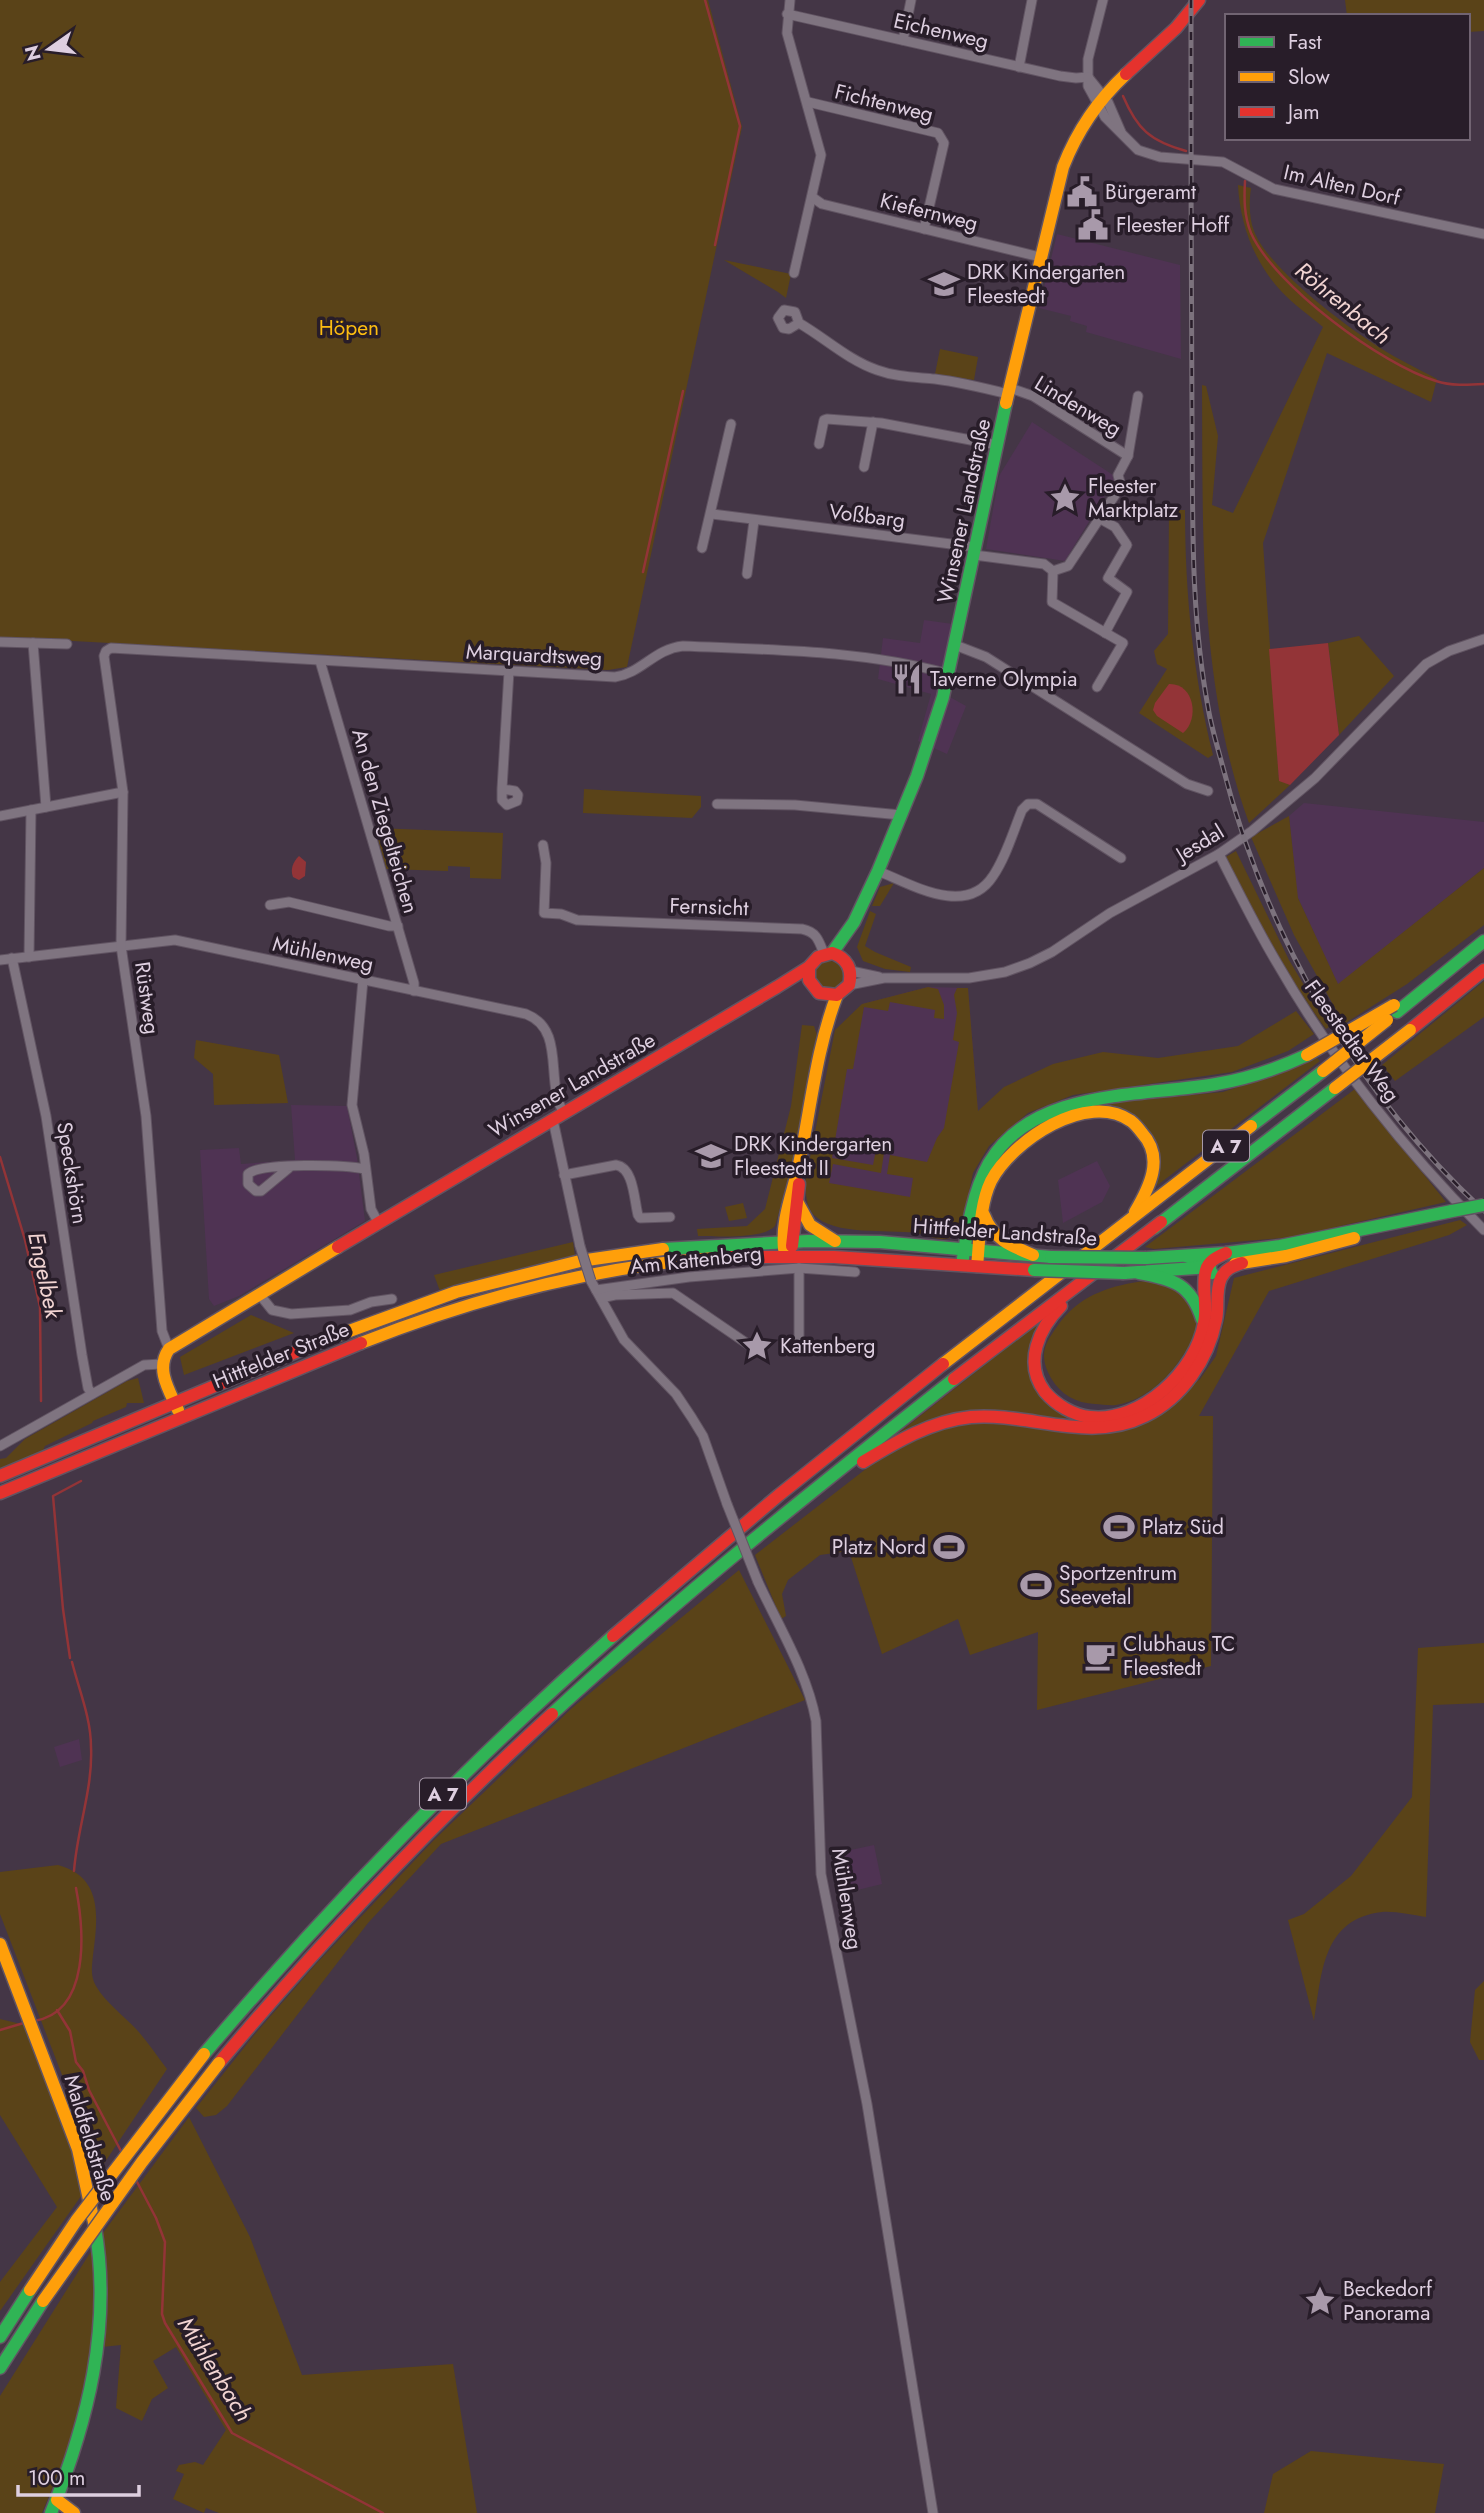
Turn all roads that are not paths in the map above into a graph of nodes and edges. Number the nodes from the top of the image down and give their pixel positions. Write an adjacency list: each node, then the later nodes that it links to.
1 (790, 0): 6 (street)
2 (911, 0): 7 (street)
3 (1031, 0): 8 (street)
4 (1103, 0): 9 (street)
5 (1199, 0): 10 (main road, Winsener Landstraße)
6 (787, 14): 7 (street, Eichenweg); 11 (street)
7 (903, 40): 8 (street, Eichenweg)
8 (1019, 67): 9 (street, Eichenweg)
9 (1088, 77): 10 (street)
10 (1101, 100): 14 (street, Im Alten Dorf); 15 (main road, Winsener Landstraße)
11 (808, 102): 12 (street); 13 (street, Fichtenweg)
12 (812, 197): 13 (street, Kiefernweg); 16 (street)
13 (925, 229): 15 (street, Kiefernweg)
14 (1484, 234)
15 (1040, 257): 18 (main road, Winsener Landstraße)
16 (794, 273)
17 (799, 323): 18 (street, Lindenweg)
18 (1009, 391): 23 (main road, Winsener Landstraße); 24 (street, Lindenweg)
19 (1138, 396): 24 (street, Lindenweg)
20 (873, 422): 22 (street); 23 (street); 25 (street)
21 (731, 424): 26 (street)
22 (819, 444)
23 (997, 445): 30 (main road, Winsener Landstraße)
24 (1128, 456): 27 (street, Lindenweg)
25 (864, 467)
26 (712, 514): 28 (street, Voßbarg); 29 (street)
27 (1098, 518): 31 (street); 33 (street)
28 (754, 521): 30 (street, Voßbarg); 32 (street)
29 (702, 548)
30 (975, 551): 31 (street, Voßbarg); 38 (main road, Winsener Landstraße)
31 (1053, 571): 33 (street)
32 (747, 574)
33 (1105, 633): 43 (street)
34 (1484, 639): 53 (street, Jesdal)
35 (0, 642): 36 (street)
36 (33, 643): 37 (street); 48 (street)
37 (67, 644)
38 (956, 645): 42 (main road, Winsener Landstraße); 46 (street)
39 (106, 651): 40 (street, Marquardtsweg); 45 (street, Rüstweg)
40 (320, 661): 41 (street, Marquardtsweg); 58 (street, An den Ziegelteichen)
41 (509, 671): 42 (street, Marquardtsweg); 44 (street)
42 (949, 674): 50 (main road, Winsener Landstraße)
43 (1097, 687)
44 (502, 789)
45 (123, 792): 48 (street); 60 (street, Rüstweg)
46 (1208, 792)
47 (717, 804): 50 (street)
48 (46, 807): 49 (street)
49 (32, 810): 51 (street); 62 (street)
50 (901, 815): 55 (main road, Winsener Landstraße)
51 (0, 816)
52 (543, 845): 61 (street, Fernsicht)
53 (1219, 854): 68 (street, Jesdal); 90 (street, Fleestedter Weg)
54 (1121, 858): 55 (street)
55 (878, 871): 57 (main road, Winsener Landstraße)
56 (270, 905): 58 (street)
57 (854, 922): 61 (main road, Winsener Landstraße); 65 (main road, Winsener Landstraße)
58 (397, 926): 72 (street, An den Ziegelteichen)
59 (1484, 941): 75 (main road, A 7)
60 (121, 946): 62 (street, Mühlenweg); 69 (street, Mühlenweg); 115 (street, Rüstweg)
61 (828, 954): 65 (main road); 66 (main road, Winsener Landstraße)
62 (29, 957): 63 (street, Mühlenweg)
63 (12, 958): 64 (street, Mühlenweg); 117 (street, Speckshörn)
64 (0, 960)
65 (849, 966): 68 (street, Jesdal); 70 (main road, Winsener Landstraße)
66 (809, 967): 71 (main road, Winsener Landstraße); 73 (main road)
67 (1484, 970): 89 (main road, A 7, bridge)
68 (884, 978): 70 (street, Jesdal)
69 (363, 980): 72 (street, Mühlenweg); 80 (street)
70 (849, 985): 74 (main road)
71 (777, 987): 73 (main road); 77 (main road, Winsener Landstraße)
72 (414, 991): 77 (street, Mühlenweg)
73 (816, 991): 74 (main road); 76 (main road)
74 (837, 995): 76 (main road)
75 (1396, 1009): 87 (main road, A 7, bridge); 93 (main road, bridge)
76 (822, 1043): 78 (main road)
77 (559, 1117): 81 (street, Mühlenweg); 88 (main road, Winsener Landstraße)
78 (799, 1166): 82 (main road); 91 (main road)
79 (290, 1167): 80 (street)
80 (365, 1169): 88 (street)
81 (564, 1175): 86 (street); 107 (street, Mühlenweg, bridge)
82 (798, 1203): 91 (main road); 92 (main road)
83 (1484, 1205): 85 (main road, Hittfelder Landstraße, bridge)
84 (983, 1212): 87 (main road); 94 (main road); 97 (main road)
85 (1424, 1216): 95 (main road, Hittfelder Landstraße); 100 (main road, Hittfelder Landstraße)
86 (670, 1217)
87 (1130, 1220): 125 (main road, A 7, bridge)
88 (383, 1221): 110 (main road, Winsener Landstraße)
89 (1161, 1222): 112 (main road); 122 (main road, A 7)
90 (1484, 1230)
91 (788, 1241): 92 (main road, Hittfelder Landstraße); 96 (main road); 99 (main road, Hittfelder Landstraße)
92 (835, 1241): 93 (main road, Hittfelder Landstraße)
93 (964, 1250): 94 (main road, Hittfelder Landstraße); 101 (main road)
94 (979, 1251): 97 (main road, Hittfelder Landstraße); 102 (main road)
95 (1226, 1253): 98 (main road, Hittfelder Landstraße); 104 (main road)
96 (787, 1255): 101 (main road, Hittfelder Landstraße); 107 (main road, Hittfelder Landstraße)
97 (1033, 1255): 98 (main road, Hittfelder Landstraße, bridge)
98 (1185, 1256): 104 (main road)
99 (580, 1261): 118 (main road, Hittfelder Straße)
100 (1242, 1263): 104 (main road, Hittfelder Landstraße); 108 (main road)
101 (962, 1265): 102 (main road, Hittfelder Landstraße)
102 (977, 1266): 106 (main road, Hittfelder Landstraße, bridge)
103 (799, 1268): 105 (street, Am Kattenberg); 109 (street, Am Kattenberg); 114 (street)
104 (1207, 1268): 106 (main road, Hittfelder Landstraße); 108 (main road); 112 (main road)
105 (855, 1272)
106 (1139, 1273): 112 (main road)
107 (587, 1278): 109 (street, Mühlenweg); 119 (main road, Hittfelder Straße)
108 (1219, 1284): 122 (main road)
109 (598, 1294): 113 (street); 129 (street, Mühlenweg, bridge)
110 (260, 1295): 111 (street); 115 (main road, Winsener Landstraße)
111 (392, 1298)
112 (1204, 1325)
113 (752, 1347)
114 (799, 1348)
115 (169, 1349): 116 (main road)
116 (162, 1364): 117 (street); 118 (main road)
117 (92, 1394): 120 (street)
118 (175, 1403): 119 (main road); 121 (main road, Hittfelder Straße)
119 (181, 1417): 123 (main road, Hittfelder Straße)
120 (1, 1444)
121 (0, 1476)
122 (813, 1491): 126 (main road, A 7, bridge)
123 (0, 1493)
124 (0, 1944): 127 (main road, Maldfeldstraße)
125 (0, 2337)
126 (0, 2368)
127 (54, 2509): 128 (main road)
128 (74, 2513)
129 (933, 2513)

